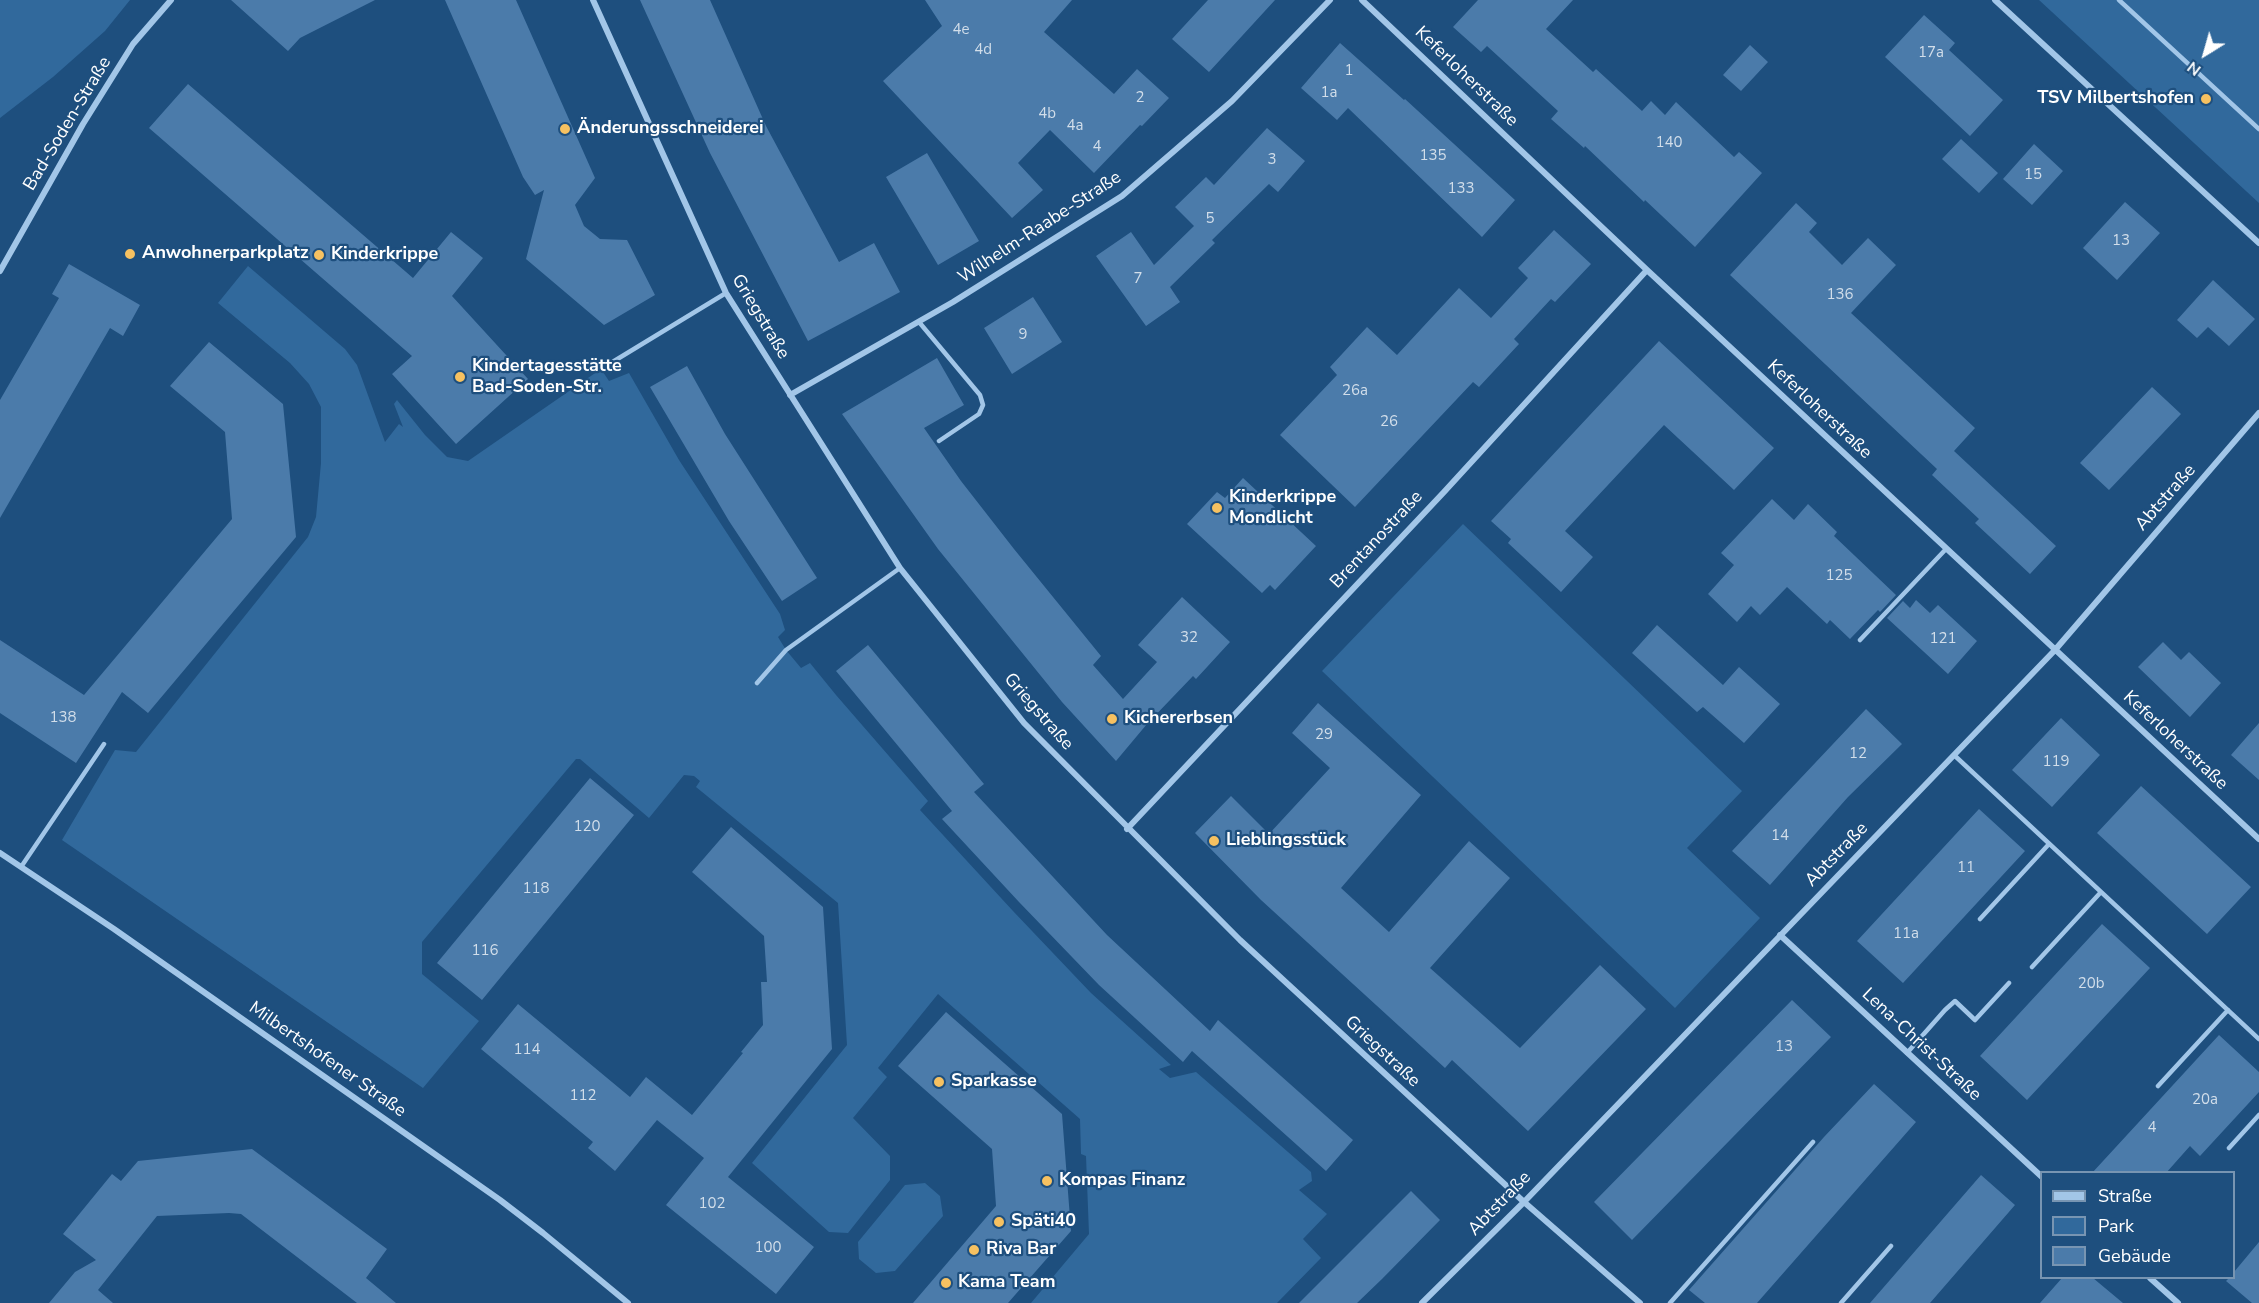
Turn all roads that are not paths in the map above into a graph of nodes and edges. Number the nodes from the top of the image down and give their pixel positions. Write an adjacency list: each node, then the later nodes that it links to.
1 (171, 0): 10 (street, Bad-Soden-Straße)
2 (593, 0): 11 (street, Griegstraße)
3 (1330, 0): 12 (street, Wilhelm-Raabe-Straße)
4 (1362, 0): 9 (street, Keferloherstraße)
5 (1995, 0): 8 (street)
6 (2119, 0): 7 (lane)
7 (2259, 129)
8 (2258, 240)
9 (1647, 270): 17 (street, Keferloherstraße); 24 (street, Brentanostraße)
10 (0, 271)
11 (726, 293): 13 (lane); 14 (street, Griegstraße)
12 (919, 322): 14 (street, Wilhelm-Raabe-Straße); 16 (lane)
13 (601, 369)
14 (790, 395): 18 (street, Griegstraße)
15 (2259, 413): 20 (street, Abtstraße)
16 (939, 441)
17 (1946, 549): 19 (lane); 20 (street, Keferloherstraße)
18 (900, 568): 21 (lane); 24 (street, Griegstraße)
19 (1860, 640)
20 (2055, 650): 23 (street, Abtstraße); 25 (street, Keferloherstraße)
21 (757, 683)
22 (104, 744): 28 (lane)
23 (1954, 756): 26 (lane); 31 (street, Abtstraße)
24 (1127, 829): 42 (street, Griegstraße)
25 (2259, 840)
26 (2049, 844): 29 (lane); 30 (lane)
27 (0, 853): 28 (street, Milbertshofener Straße)
28 (21, 867): 45 (street, Milbertshofener Straße)
29 (2101, 892): 32 (lane); 34 (lane)
30 (1980, 918)
31 (1780, 935): 36 (street, Lena-Christ-Straße); 42 (street, Abtstraße)
32 (2032, 967)
33 (2009, 983): 36 (lane)
34 (2228, 1010): 35 (lane); 37 (lane)
35 (2259, 1039)
36 (1907, 1053): 41 (street, Lena-Christ-Straße)
37 (2158, 1086)
38 (2259, 1115): 40 (lane)
39 (1813, 1142): 48 (lane)
40 (2229, 1148)
41 (2040, 1175)
42 (1524, 1202): 46 (street, Abtstraße); 47 (street, Griegstraße)
43 (1891, 1246): 49 (lane)
44 (2151, 1279): 50 (street)
45 (628, 1303)
46 (1422, 1303)
47 (1640, 1303)
48 (1670, 1303)
49 (1841, 1303)
50 (2178, 1303)

